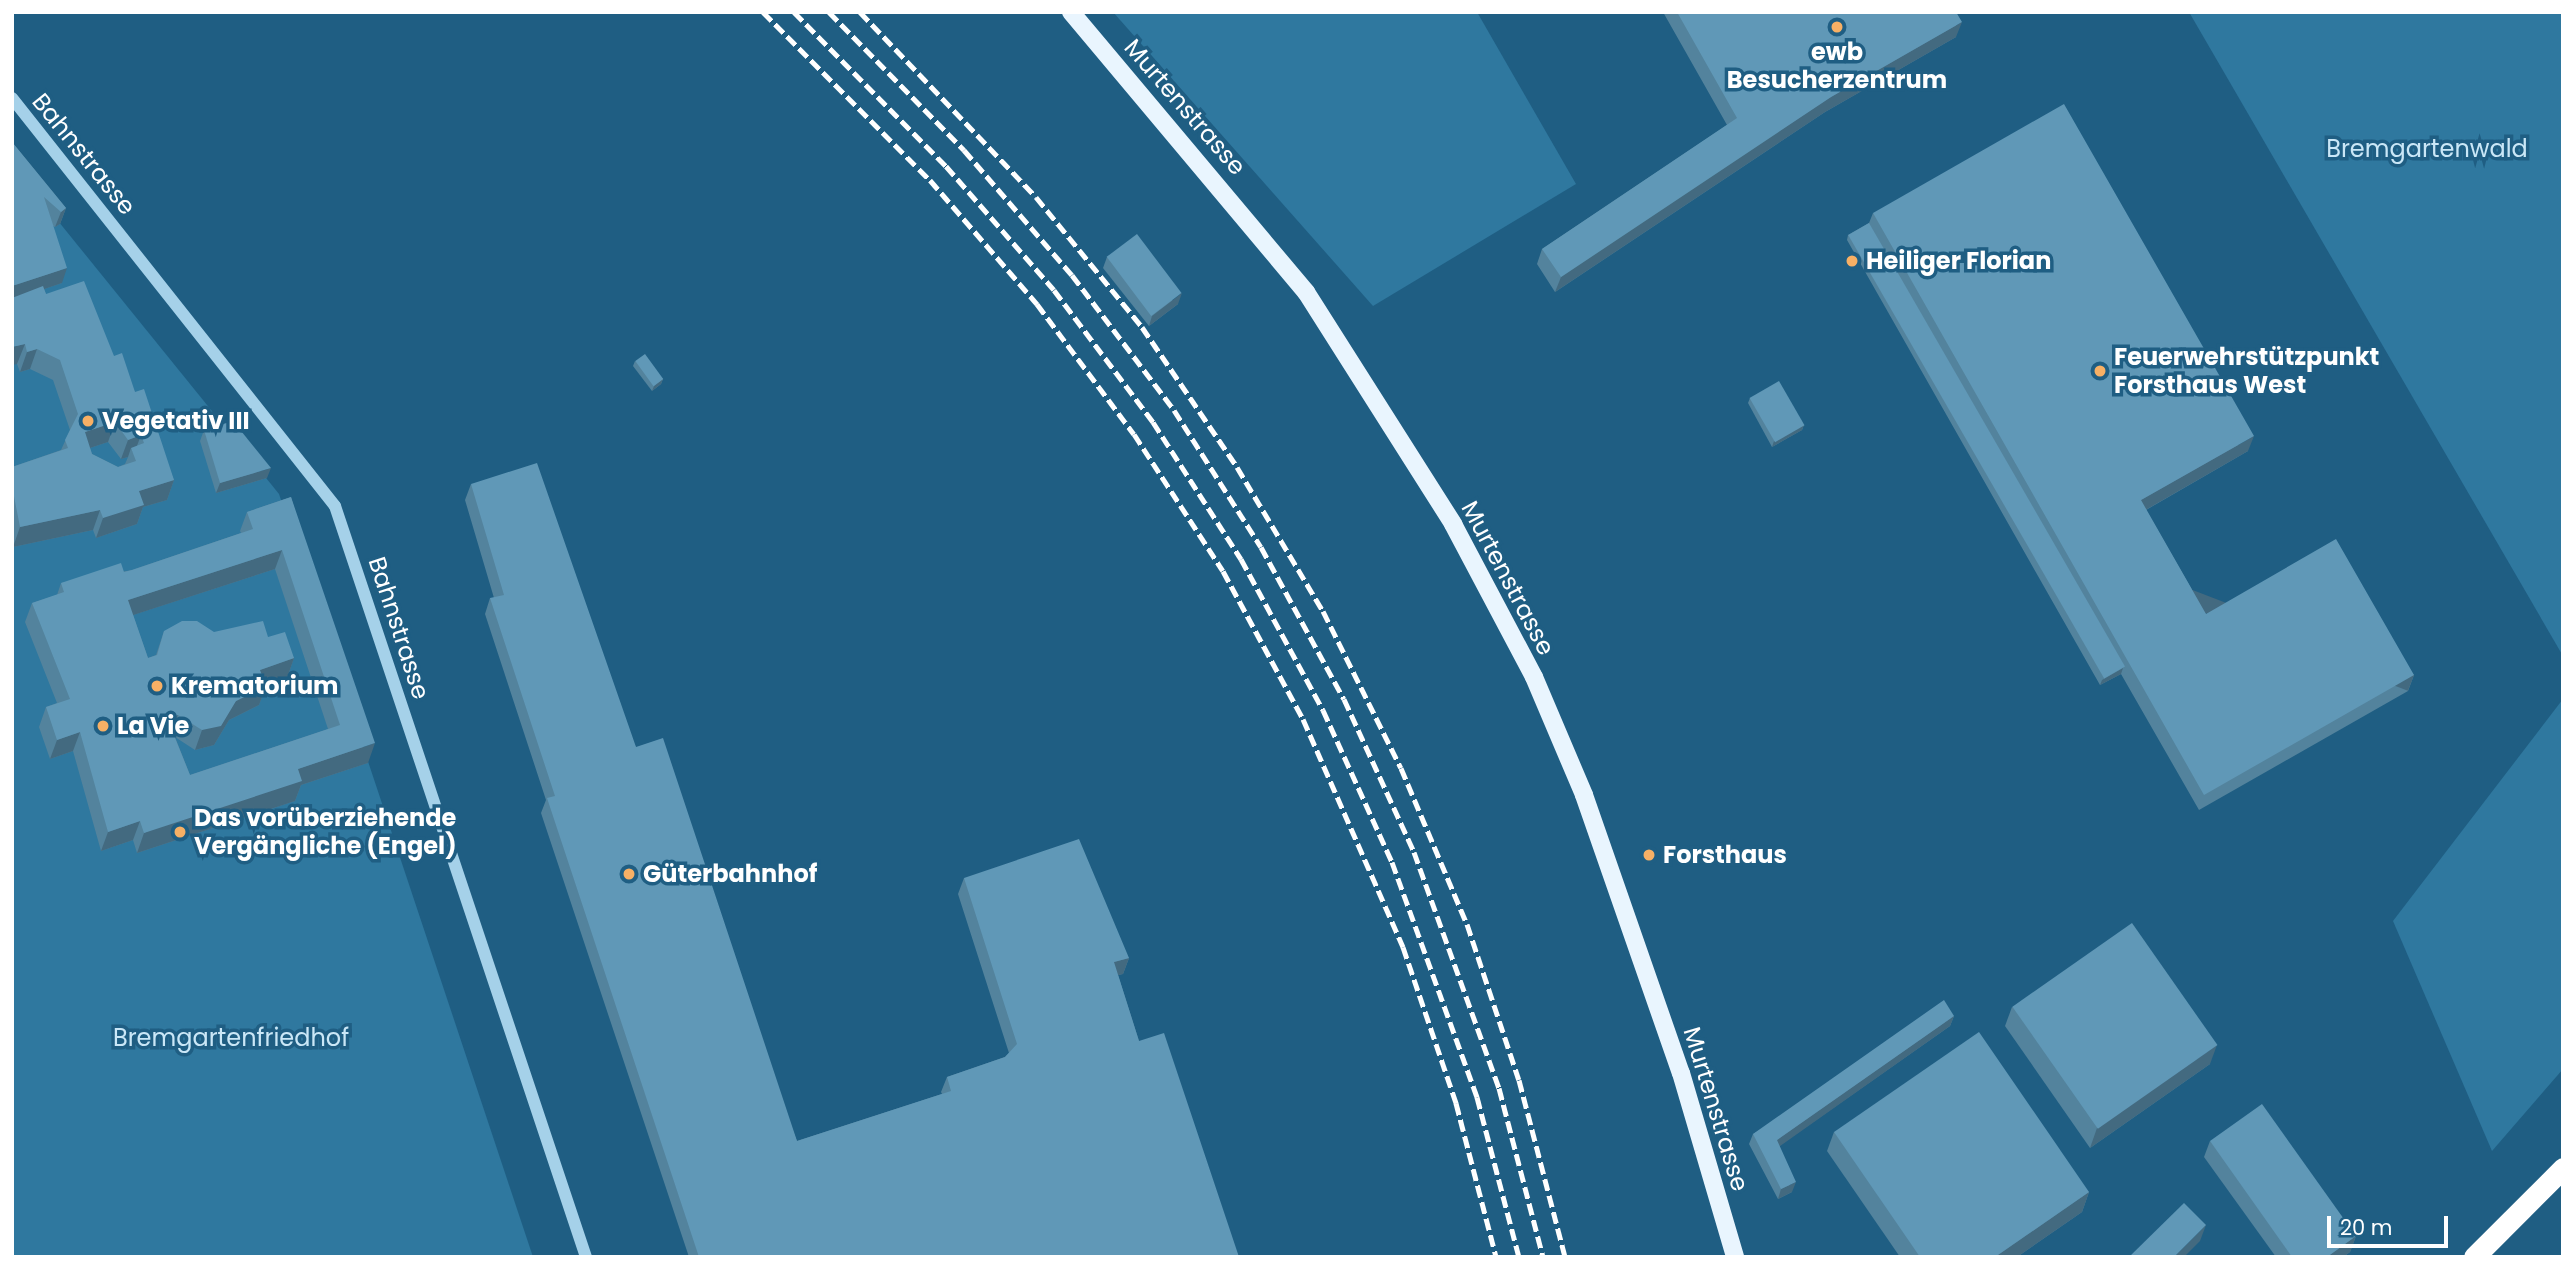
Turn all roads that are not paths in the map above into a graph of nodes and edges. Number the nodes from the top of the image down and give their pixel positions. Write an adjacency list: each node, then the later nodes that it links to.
1 (1071, 12): 5 (main road, Murtenstrasse)
2 (12, 98): 4 (street, Bahnstrasse)
3 (2563, 1168): 6 (highway)
4 (586, 1257)
5 (1735, 1257)
6 (2474, 1257)

